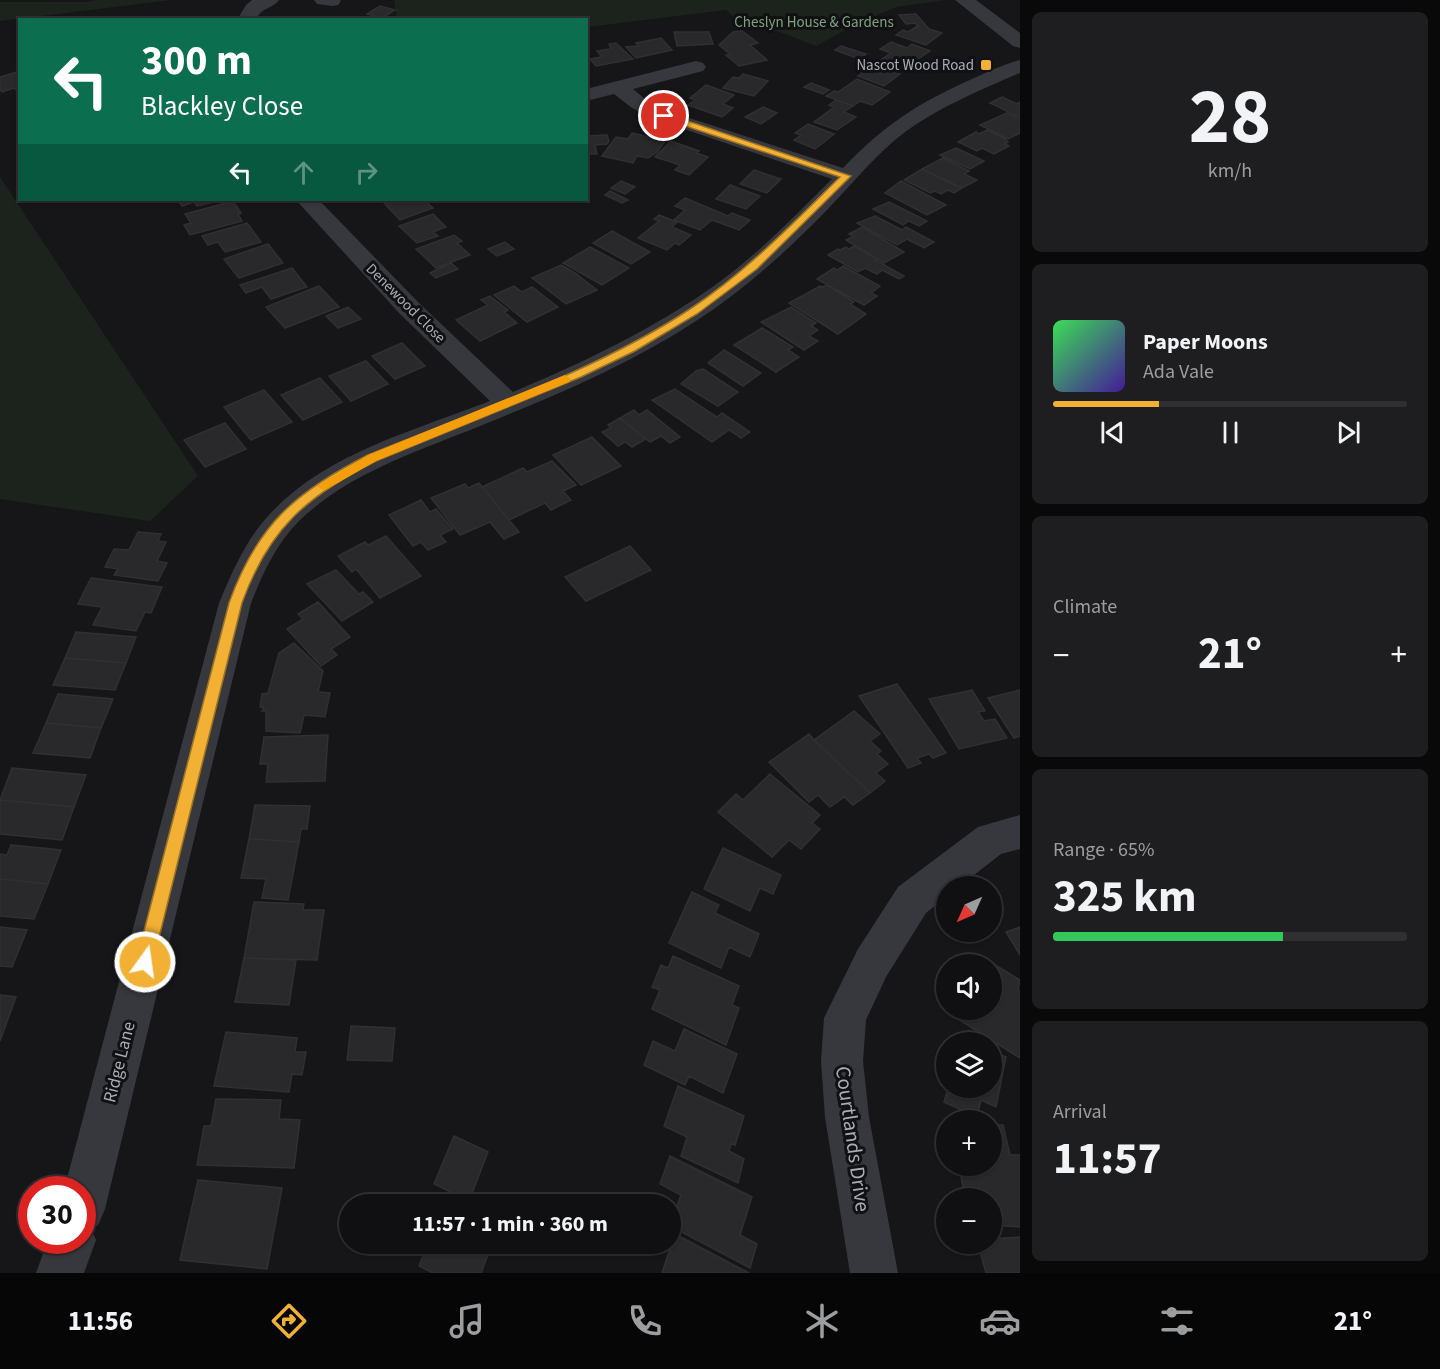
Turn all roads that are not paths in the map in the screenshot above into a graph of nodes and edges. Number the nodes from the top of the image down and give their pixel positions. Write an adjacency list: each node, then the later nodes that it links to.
1 (270, 0): 3 (street)
2 (964, 0): 4 (street)
3 (247, 18)
4 (1020, 42)
5 (1020, 66): 9 (street, Ridge Lane)
6 (696, 67): 7 (street)
7 (618, 87): 8 (street); 9 (street)
8 (588, 94)
9 (846, 176): 11 (street, Ridge Lane)
10 (308, 201): 11 (street, Denewood Close)
11 (508, 403): 13 (street, Ridge Lane)
12 (1020, 832): 16 (street, Courtlands Drive)
13 (90, 1176)
14 (67, 1254): 15 (street)
15 (60, 1273)
16 (874, 1273)

